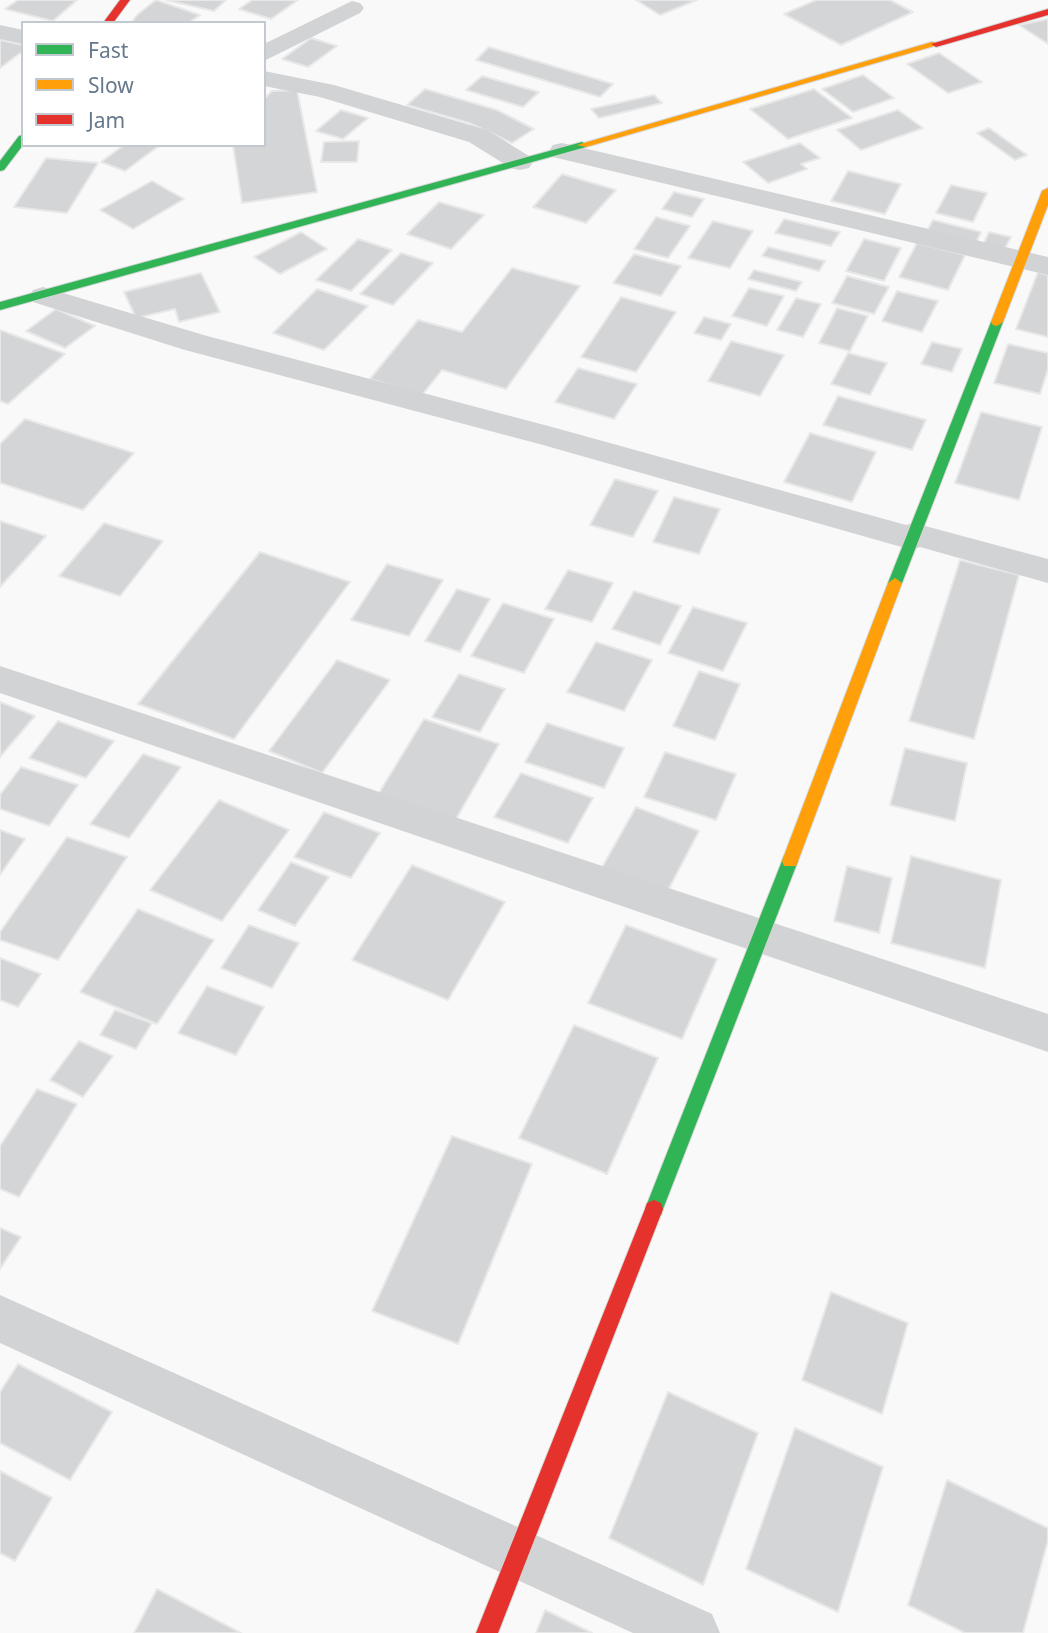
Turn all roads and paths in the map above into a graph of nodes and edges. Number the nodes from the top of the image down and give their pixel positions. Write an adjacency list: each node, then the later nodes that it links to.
1 (125, 0): 4 (street)
2 (352, 8): 7 (street)
3 (1048, 12): 10 (street)
4 (109, 21)
5 (0, 33): 6 (street)
6 (21, 37)
7 (266, 53)
8 (266, 78): 11 (street)
9 (21, 141): 12 (street)
10 (562, 151): 11 (street); 14 (street)
11 (520, 162): 16 (street)
12 (0, 168)
13 (1048, 191): 14 (street)
14 (1021, 260): 15 (street); 18 (street)
15 (1048, 266)
16 (43, 296): 17 (street); 18 (street)
17 (0, 306)
18 (913, 536): 19 (street); 21 (street)
19 (1048, 570)
20 (0, 680): 21 (street)
21 (762, 936): 22 (street); 24 (street)
22 (1048, 1033)
23 (0, 1319): 24 (street)
24 (518, 1555): 25 (street); 26 (street)
25 (487, 1633)
26 (693, 1633)

